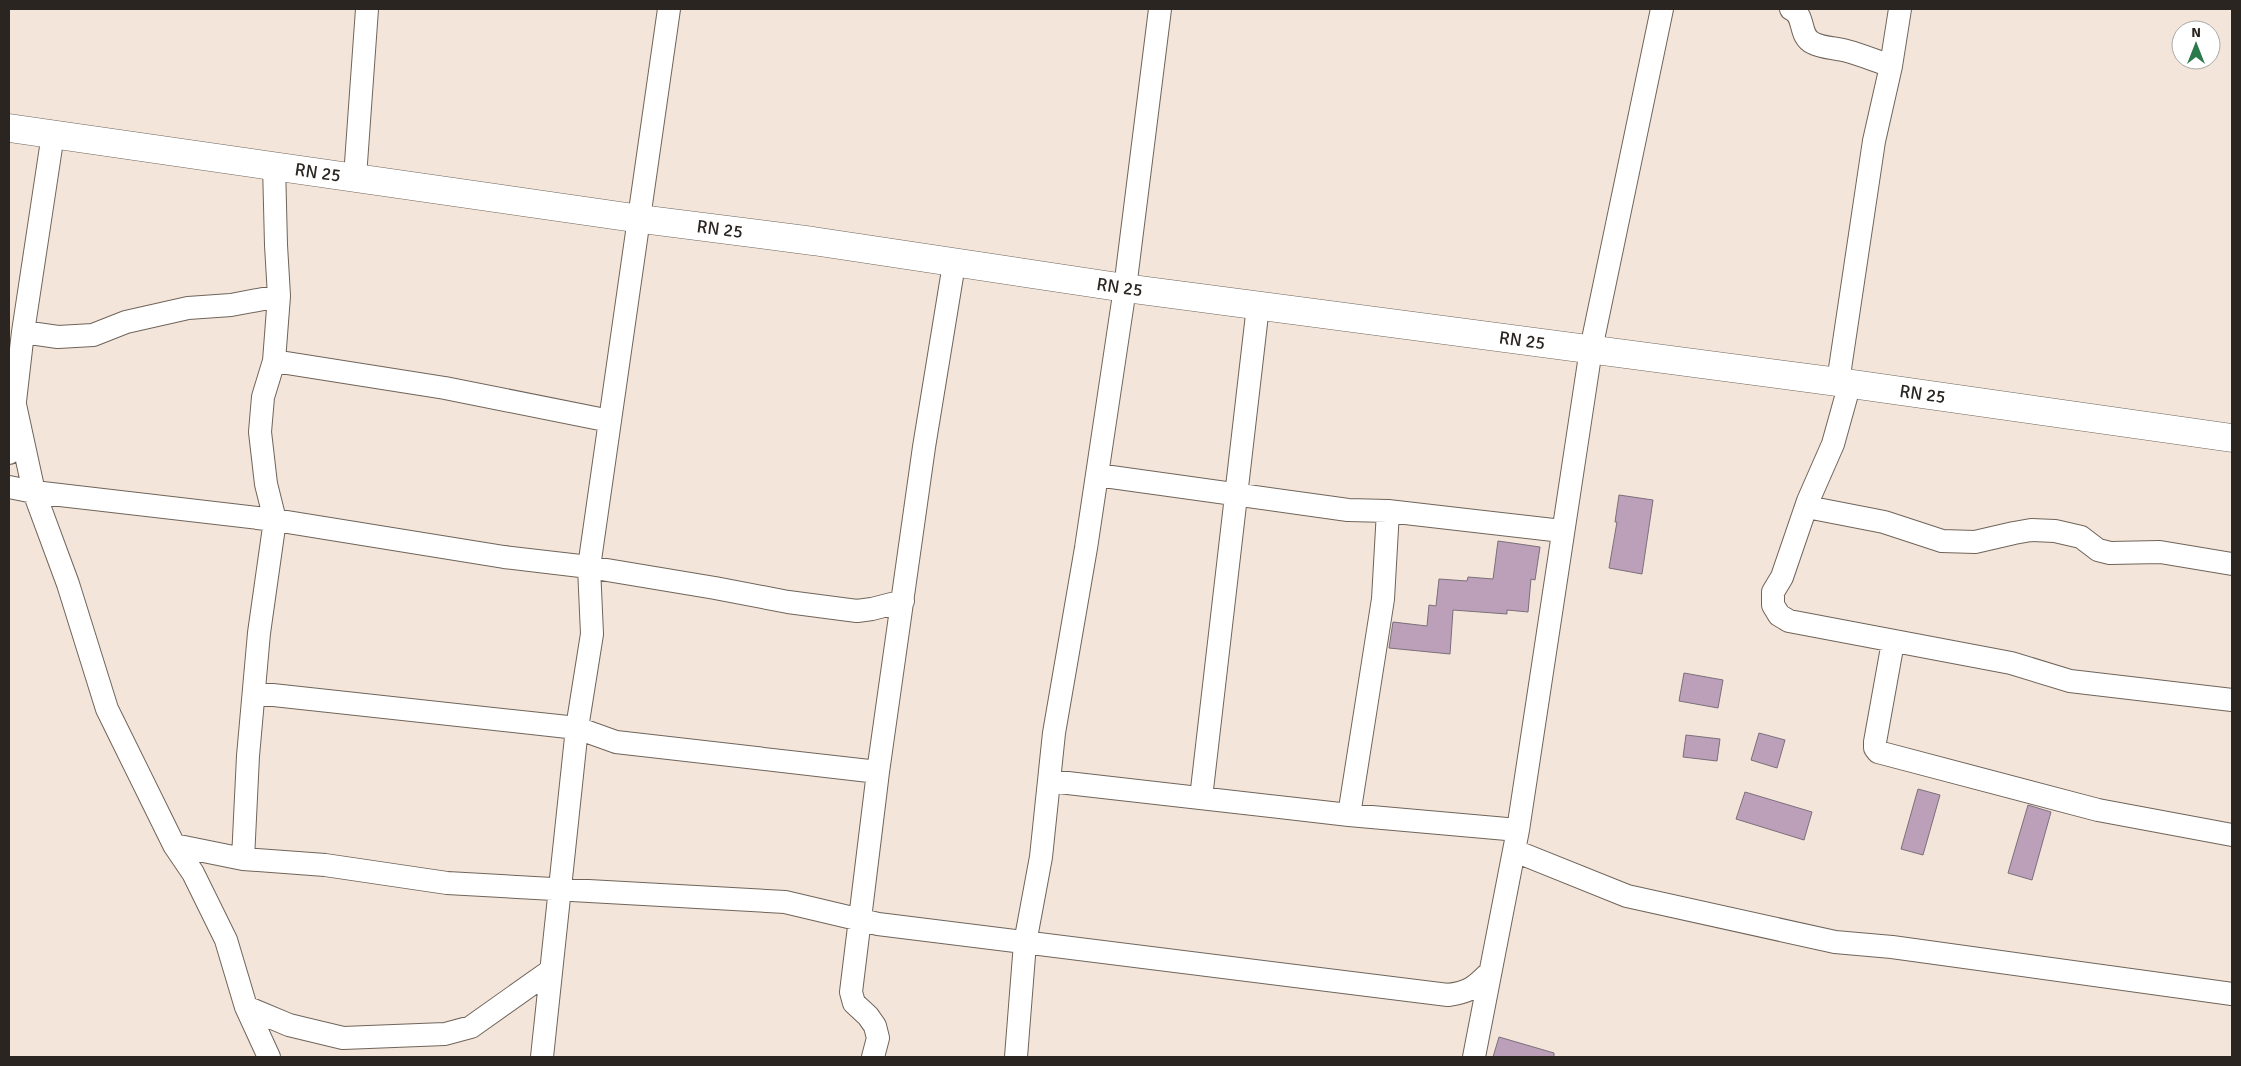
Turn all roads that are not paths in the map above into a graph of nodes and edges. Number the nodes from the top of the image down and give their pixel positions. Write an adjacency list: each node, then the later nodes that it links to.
1 (367, 9): 11 (street)
2 (669, 9): 12 (street)
3 (1160, 9): 14 (street)
4 (1662, 9): 18 (street)
5 (1791, 9): 7 (street)
6 (1900, 9): 7 (street)
7 (1891, 66): 20 (street)
8 (9, 128): 9 (main road, RN 25 / RN 25)
9 (53, 134): 10 (main road, RN 25 / RN 25); 17 (street)
10 (274, 165): 11 (main road, RN 25 / RN 25); 15 (street)
11 (355, 177): 12 (main road, RN 25 / RN 25)
12 (641, 219): 13 (main road, RN 25 / RN 25); 22 (street)
13 (954, 264): 14 (main road, RN 25 / RN 25); 35 (street)
14 (1125, 288): 16 (main road, RN 25 / RN 25); 25 (street)
15 (279, 296): 17 (street); 19 (street)
16 (1258, 306): 18 (main road, RN 25 / RN 25); 28 (street)
17 (23, 332): 21 (street)
18 (1591, 349): 20 (main road, RN 25 / RN 25); 32 (street)
19 (274, 361): 22 (street); 31 (street)
20 (1844, 382): 23 (main road, RN 25 / RN 25); 29 (street)
21 (14, 400): 24 (street); 27 (street)
22 (610, 421): 34 (street)
23 (2232, 438)
24 (9, 453)
25 (1097, 475): 28 (street); 41 (street)
26 (9, 487): 27 (street)
27 (34, 492): 31 (street); 46 (street)
28 (1237, 495): 30 (street); 42 (street)
29 (1807, 507): 33 (street); 36 (street)
30 (1388, 511): 32 (street); 43 (street)
31 (275, 520): 34 (street); 37 (street)
32 (1562, 531): 45 (street)
33 (2232, 564)
34 (589, 567): 35 (street); 39 (street)
35 (903, 601): 40 (street)
36 (1893, 642): 38 (street); 44 (street)
37 (254, 694): 39 (street); 47 (street)
38 (2232, 700)
39 (577, 728): 40 (street); 48 (street)
40 (878, 772): 49 (street)
41 (1050, 781): 42 (street); 50 (street)
42 (1201, 798): 43 (street)
43 (1349, 814): 45 (street)
44 (2232, 835)
45 (1517, 840): 52 (street); 53 (street)
46 (174, 845): 47 (street); 54 (street)
47 (243, 859): 48 (street)
48 (560, 888): 49 (street); 51 (street)
49 (859, 920): 50 (street); 57 (street)
50 (1025, 943): 52 (street); 58 (street)
51 (550, 971): 54 (street); 56 (street)
52 (1489, 973): 59 (street)
53 (2232, 994)
54 (246, 1007): 55 (street)
55 (269, 1057)
56 (542, 1057)
57 (873, 1057)
58 (1016, 1057)
59 (1474, 1057)

